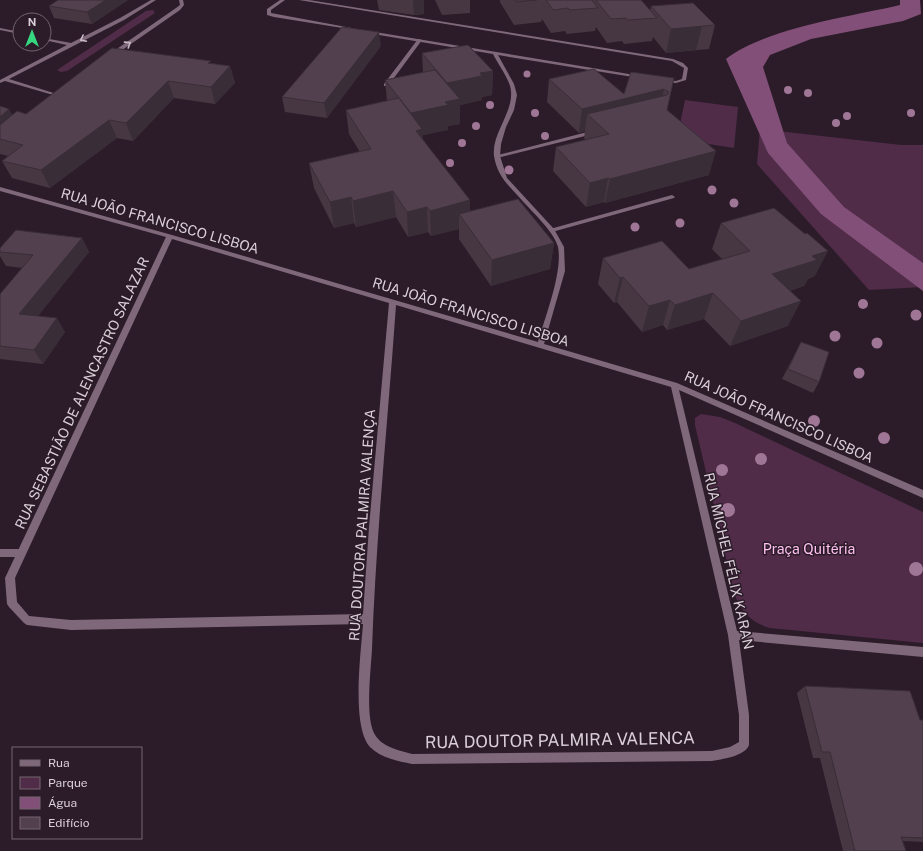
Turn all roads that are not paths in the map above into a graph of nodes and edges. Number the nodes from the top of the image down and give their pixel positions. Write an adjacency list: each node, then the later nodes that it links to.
1 (154, 0): 11 (street, one-way to 11)
2 (181, 0): 13 (street, one-way to 2)
3 (283, 0): 6 (street)
4 (301, 0): 16 (street)
5 (0, 29): 8 (street)
6 (359, 30)
7 (367, 31): 9 (street)
8 (12, 32)
9 (420, 40): 12 (street); 18 (street)
10 (52, 41): 11 (street)
11 (72, 45): 15 (street)
12 (494, 52): 14 (street); 23 (street)
13 (109, 57)
14 (641, 77)
15 (6, 80): 17 (street); 20 (street)
16 (657, 80)
17 (0, 82)
18 (386, 84)
19 (63, 92): 20 (street)
20 (58, 96): 21 (street)
21 (52, 101)
22 (605, 130): 23 (street)
23 (497, 156): 26 (street)
24 (0, 189): 27 (street, RUA JOÃO FRANCISCO LISBOA)
25 (672, 197): 26 (street)
26 (552, 230): 29 (street)
27 (170, 236): 28 (street, RUA JOÃO FRANCISCO LISBOA); 33 (street, RUA SEBASTIÃO DE ALENCASTRO SALAZAR)
28 (394, 302): 29 (street, RUA JOÃO FRANCISCO LISBOA); 34 (street, RUA DOUTORA PALMIRA VALENÇA)
29 (540, 346): 30 (street, RUA JOÃO FRANCISCO LISBOA)
30 (674, 385): 31 (street, RUA JOÃO FRANCISCO LISBOA); 35 (street, RUA MICHEL FÉLIX KARAN)
31 (923, 494)
32 (0, 553): 33 (street)
33 (20, 553): 34 (street, RUA SEBASTIÃO DE ALENCASTRO SALAZAR)
34 (368, 618): 38 (street, RUA DOUTORA PALMIRA VALENÇA)
35 (733, 635): 36 (street); 37 (street, RUA MICHEL FÉLIX KARAN)
36 (923, 652)
37 (744, 745): 38 (street, RUA DOUTOR PALMIRA VALENCA)
38 (378, 747)

